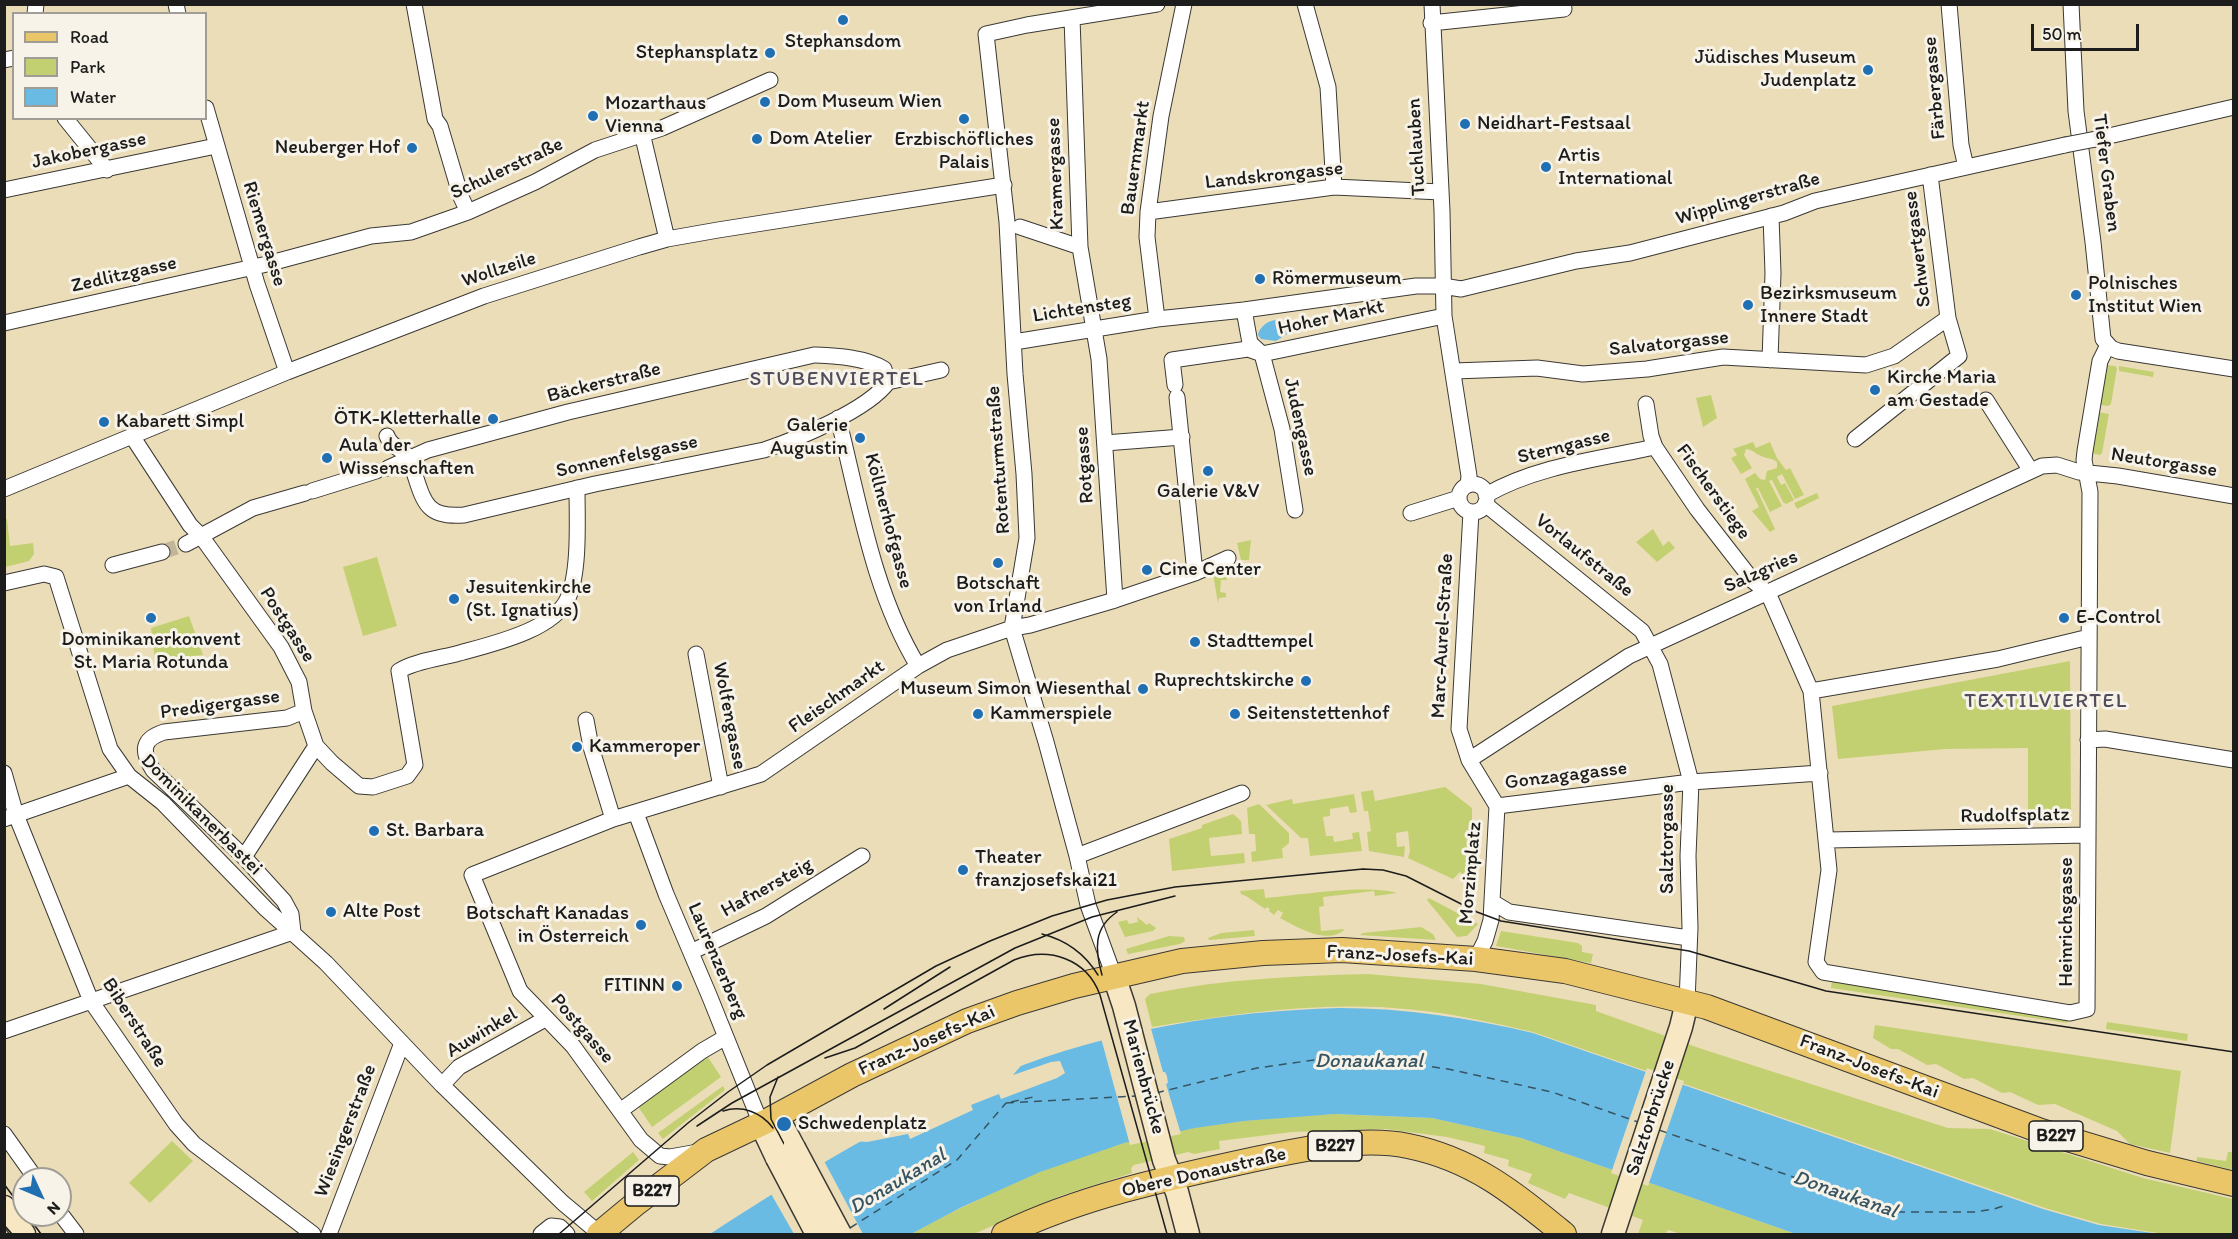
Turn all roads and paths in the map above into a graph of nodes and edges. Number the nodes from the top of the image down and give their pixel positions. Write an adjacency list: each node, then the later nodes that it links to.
1 (414, 4): 24 (street)
2 (1156, 4): 9 (street)
3 (1184, 4): 25 (street, Bauernmarkt)
4 (1305, 4): 21 (street)
5 (1432, 4): 10 (street, Tuchlauben)
6 (1949, 4): 17 (street, Färbergasse)
7 (2071, 4): 39 (street, Tiefer Graben)
8 (1564, 7): 10 (street)
9 (1072, 18): 20 (street, Rotenturmstraße); 29 (street, Kramergasse)
10 (1431, 23): 23 (street, Tuchlauben)
11 (770, 80): 15 (street, Schulerstraße)
12 (2234, 108): 17 (street, Wipplingerstraße, bridge)
13 (207, 112): 16 (street, Riemergasse)
14 (67, 120): 18 (street)
15 (642, 134): 24 (street, Schulerstraße); 28 (street)
16 (216, 146): 18 (street, Jakobergasse); 30 (street, Riemergasse)
17 (1966, 167): 19 (street, Wipplingerstraße)
18 (107, 170): 22 (street, Jakobergasse)
19 (1930, 175): 26 (street, Wipplingerstraße); 34 (street, Schwertgasse)
20 (1004, 185): 28 (street, Wollzeile); 38 (street, Rotenturmstraße)
21 (1334, 187): 23 (street, Landskrongasse); 25 (street, Landskrongasse)
22 (4, 190)
23 (1441, 192): 31 (street, Tuchlauben)
24 (468, 212): 30 (street, Schulerstraße)
25 (1148, 212): 35 (street, Bauernmarkt)
26 (1771, 216): 31 (street, Wipplingerstraße); 41 (street)
27 (1020, 227): 29 (street)
28 (667, 239): 45 (street, Wollzeile)
29 (1080, 247): 37 (street, Kramergasse)
30 (252, 268): 36 (street, Zedlitzgasse); 45 (street, Riemergasse)
31 (1443, 286): 32 (street, Hoher Markt); 33 (street)
32 (1244, 310): 35 (street, Hoher Markt); 40 (street, Hoher Markt)
33 (1444, 316): 40 (street, Hoher Markt); 44 (street)
34 (1948, 318): 41 (street, Salvatorgasse); 53 (street, Schwertgasse)
35 (1157, 319): 37 (street, Lichtensteg)
36 (4, 323)
37 (1094, 328): 38 (street, Lichtensteg); 54 (street, Rotgasse)
38 (1014, 342): 76 (street, Rotenturmstraße)
39 (2108, 345): 42 (street); 58 (street)
40 (1262, 354): 52 (street, Hoher Markt); 64 (street, Judengasse)
41 (1770, 360): 44 (street, Salvatorgasse)
42 (2234, 369)
43 (941, 370): 46 (street)
44 (1454, 371): 61 (street)
45 (287, 372): 50 (street, Wollzeile)
46 (888, 381): 49 (street, Sonnenfelsgasse); 56 (street, Bäckerstraße)
47 (1986, 400): 57 (street)
48 (1646, 404): 55 (street, Fischerstiege)
49 (838, 418): 59 (street, Sonnenfelsgasse); 80 (street, Köllnerhofgasse)
50 (132, 436): 60 (street, Wollzeile); 67 (street, Postgasse)
51 (387, 436): 56 (street)
52 (1182, 438): 54 (street); 72 (street)
53 (1855, 439)
54 (1105, 443): 75 (street, Rotgasse)
55 (1655, 447): 63 (street, Sterngasse); 74 (street, Fischerstiege)
56 (410, 458): 59 (street, Sonnenfelsgasse); 67 (street, Bäckerstraße)
57 (2031, 471): 58 (street, Salzgries); 74 (street, Salzgries)
58 (2087, 473): 62 (street, Neutorgasse); 77 (street)
59 (577, 488): 86 (street, Postgasse)
60 (4, 489)
61 (1464, 492): 63 (street); 65 (street); 66 (street)
62 (2234, 495)
63 (1486, 499): 65 (street); 78 (street, Vorlaufstraße)
64 (1295, 510)
65 (1471, 512): 87 (street, Marc-Aurel-Straße)
66 (1411, 513)
67 (201, 536): 68 (street, Bäckerstraße); 82 (street, Postgasse)
68 (186, 544)
69 (162, 552): 71 (street)
70 (1228, 558): 72 (street, Fleischmarkt)
71 (113, 565)
72 (1195, 573): 75 (street, Fleischmarkt)
73 (4, 583): 91 (street, Dominikanerbastei)
74 (1768, 593): 78 (street, Salzgries); 81 (street)
75 (1115, 600): 76 (street, Fleischmarkt)
76 (1012, 628): 80 (street, Fleischmarkt); 102 (street, Rotenturmstraße)
77 (2089, 637): 81 (street); 84 (street, Rudolfsplatz)
78 (1651, 646): 87 (street, Salzgries); 92 (street, Salztorgasse)
79 (696, 654): 93 (street, Wolfengasse)
80 (918, 666): 93 (street, Fleischmarkt)
81 (1811, 691): 90 (street)
82 (304, 711): 85 (street, Predigergasse); 86 (street, Postgasse)
83 (586, 720): 98 (street)
84 (2088, 740): 88 (street); 99 (street, Rudolfsplatz)
85 (146, 744): 103 (street, Dominikanerbastei)
86 (316, 746): 103 (street)
87 (1469, 760): 95 (street, Morzinplatz)
88 (2234, 760)
89 (4, 773): 97 (street, Biberstraße)
90 (1820, 773): 92 (street, Gonzagagasse); 100 (street)
91 (129, 776): 97 (street); 106 (street, Dominikanerbastei)
92 (1691, 782): 95 (street, Gonzagagasse); 107 (street, Salztorgasse)
93 (721, 787): 96 (street, Fleischmarkt)
94 (1242, 793): 102 (street)
95 (1497, 806): 105 (street, Morzinplatz)
96 (636, 813): 98 (street, Fleischmarkt); 108 (street, Laurenzerberg)
97 (10, 817): 111 (street, Biberstraße)
98 (613, 819): 104 (street, Fleischmarkt)
99 (2088, 836): 100 (street, Rudolfsplatz); 100 (street, Heinrichsgasse)
100 (1828, 840)
101 (862, 856): 108 (street, Hafnersteig)
102 (1077, 856): 110 (street, Rotenturmstraße)
103 (244, 857): 106 (street, Dominikanerbastei)
104 (472, 875): 113 (street, Postgasse)
105 (1494, 903): 107 (street); 109 (street, Morzinplatz)
106 (293, 932): 111 (street); 116 (street, Dominikanerbastei)
107 (1689, 938): 112 (street, Salztorgasse)
108 (691, 952): 115 (street, Laurenzerberg)
109 (1476, 959): 110 (main road, Franz-Josefs-Kai / B227); 112 (main road, Franz-Josefs-Kai / B227)
110 (1114, 976): 119 (main road, Franz-Josefs-Kai / B227); 124 (street, Marienbrücke)
111 (91, 1001): 114 (street); 129 (street, Biberstraße)
112 (1687, 1002): 125 (main road, Franz-Josefs-Kai / B227); 127 (street, Salztorbrücke)
113 (545, 1019): 117 (street, Auwinkel); 118 (street, Postgasse)
114 (4, 1031)
115 (726, 1037): 118 (street); 119 (street, Laurenzerberg)
116 (402, 1042): 117 (street, Dominikanerbastei); 130 (street, Wiesingerstraße)
117 (442, 1085): 133 (street, Dominikanerbastei)
118 (620, 1111): 121 (street, Postgasse)
119 (769, 1120): 121 (main road, Franz-Josefs-Kai / B227); 122 (street)
120 (4, 1134): 123 (street)
121 (706, 1150): 133 (main road, Franz-Josefs-Kai / B227)
122 (785, 1153): 134 (street, bridge); 135 (street, bridge)
123 (27, 1167)
124 (1167, 1169): 136 (main road, Obere Donaustraße / B227); 137 (street, Marienbrücke); 138 (main road, Obere Donaustraße / B227)
125 (2234, 1184)
126 (4, 1207): 128 (street)
127 (1616, 1225)
128 (24, 1234)
129 (313, 1234)
130 (329, 1234)
131 (541, 1234): 132 (street)
132 (567, 1234)
133 (600, 1234)
134 (817, 1234)
135 (840, 1234)
136 (1004, 1234)
137 (1188, 1234)
138 (1564, 1234)

